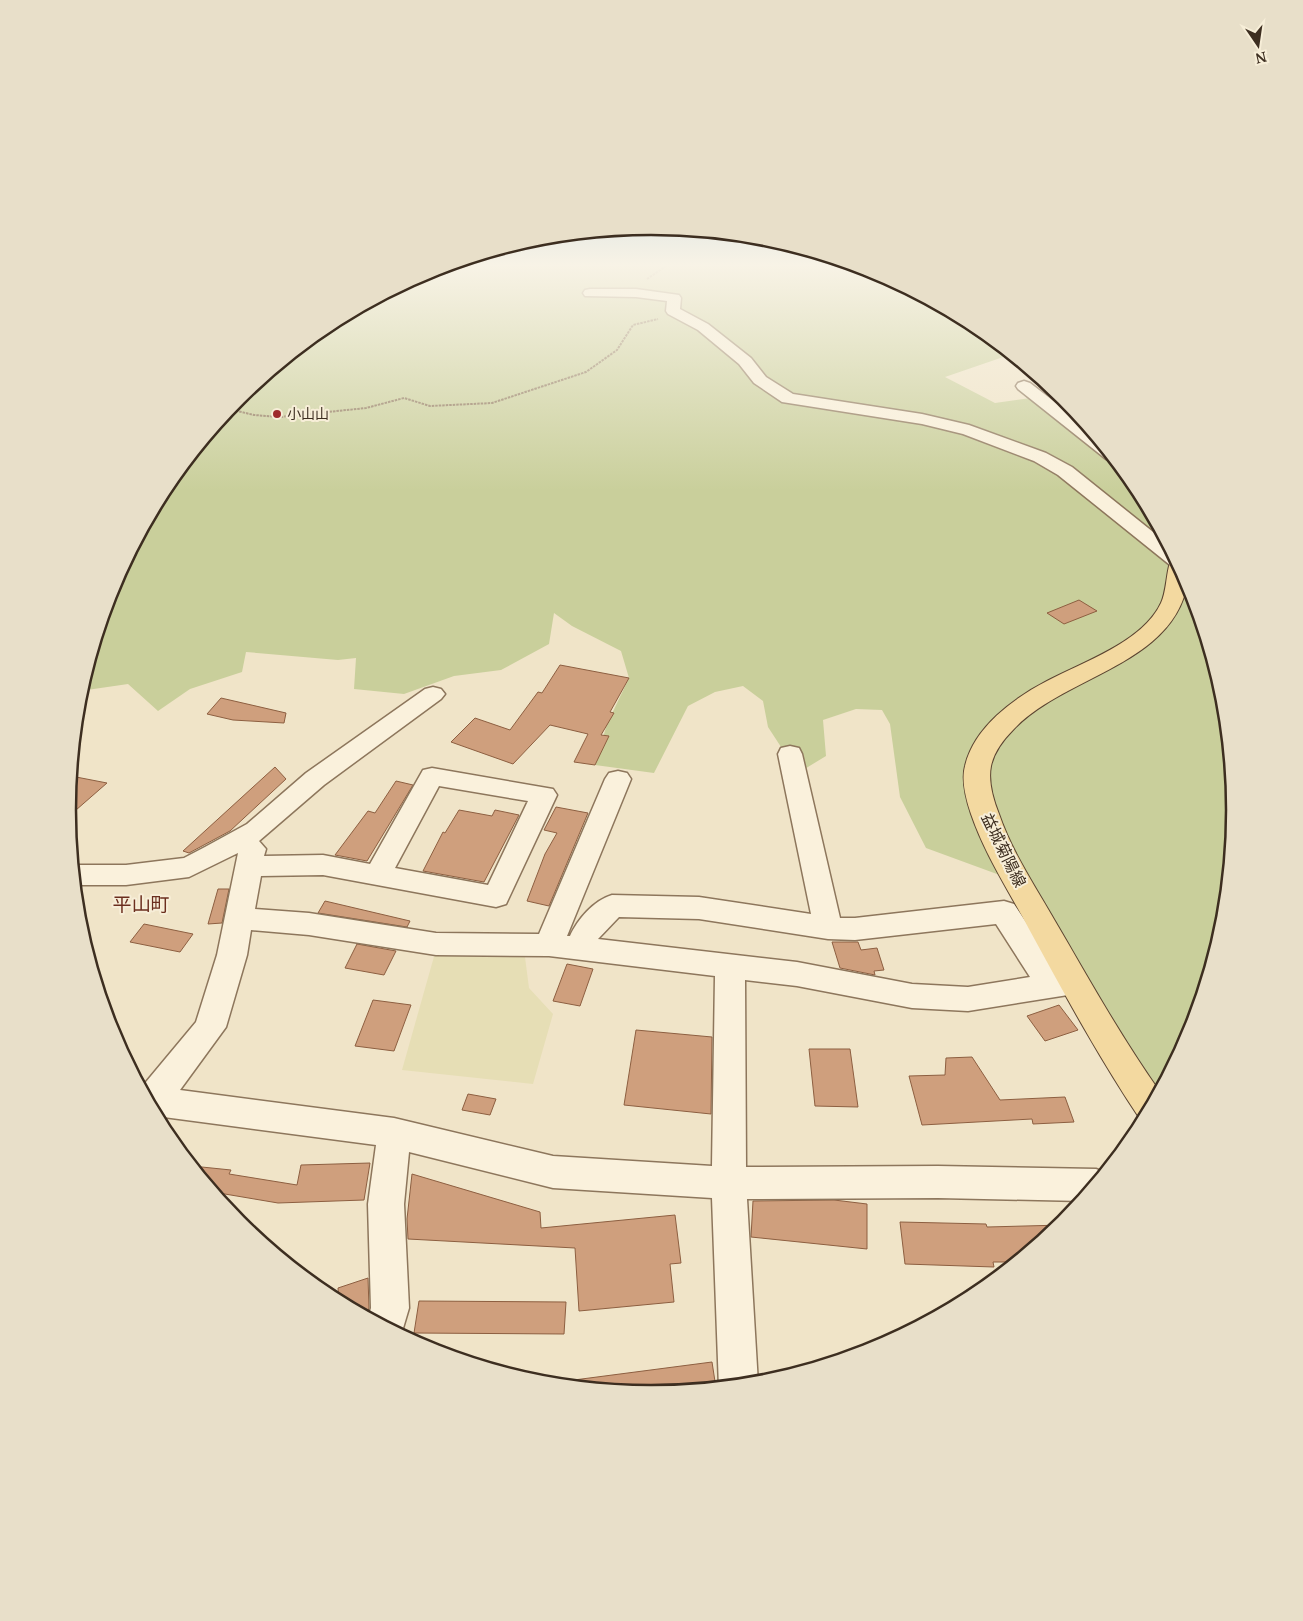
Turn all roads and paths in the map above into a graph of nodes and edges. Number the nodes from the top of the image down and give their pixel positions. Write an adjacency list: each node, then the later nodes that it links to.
1 (624, 340): 4 (path)
2 (719, 340): 6 (street)
3 (1024, 386): 5 (street)
4 (238, 411)
5 (1089, 437)
6 (1164, 551)
7 (1177, 578): 20 (main road, 益城菊陽線)
8 (432, 694): 11 (street)
9 (790, 754): 16 (street)
10 (618, 780): 17 (street)
11 (256, 831): 12 (street); 13 (street)
12 (249, 866): 14 (street); 15 (street)
13 (80, 875)
14 (377, 875): 14 (street)
15 (239, 918): 17 (street); 21 (street)
16 (828, 928): 18 (street); 20 (street)
17 (549, 945): 18 (street)
18 (579, 949): 19 (street)
19 (730, 967): 20 (street); 25 (street)
20 (1064, 984): 23 (main road, 益城菊陽線)
21 (152, 1097)
22 (155, 1102): 24 (street)
23 (1148, 1102)
24 (394, 1133): 25 (street); 27 (street)
25 (729, 1184): 26 (street); 28 (street)
26 (1088, 1185)
27 (387, 1321)
28 (738, 1379)

